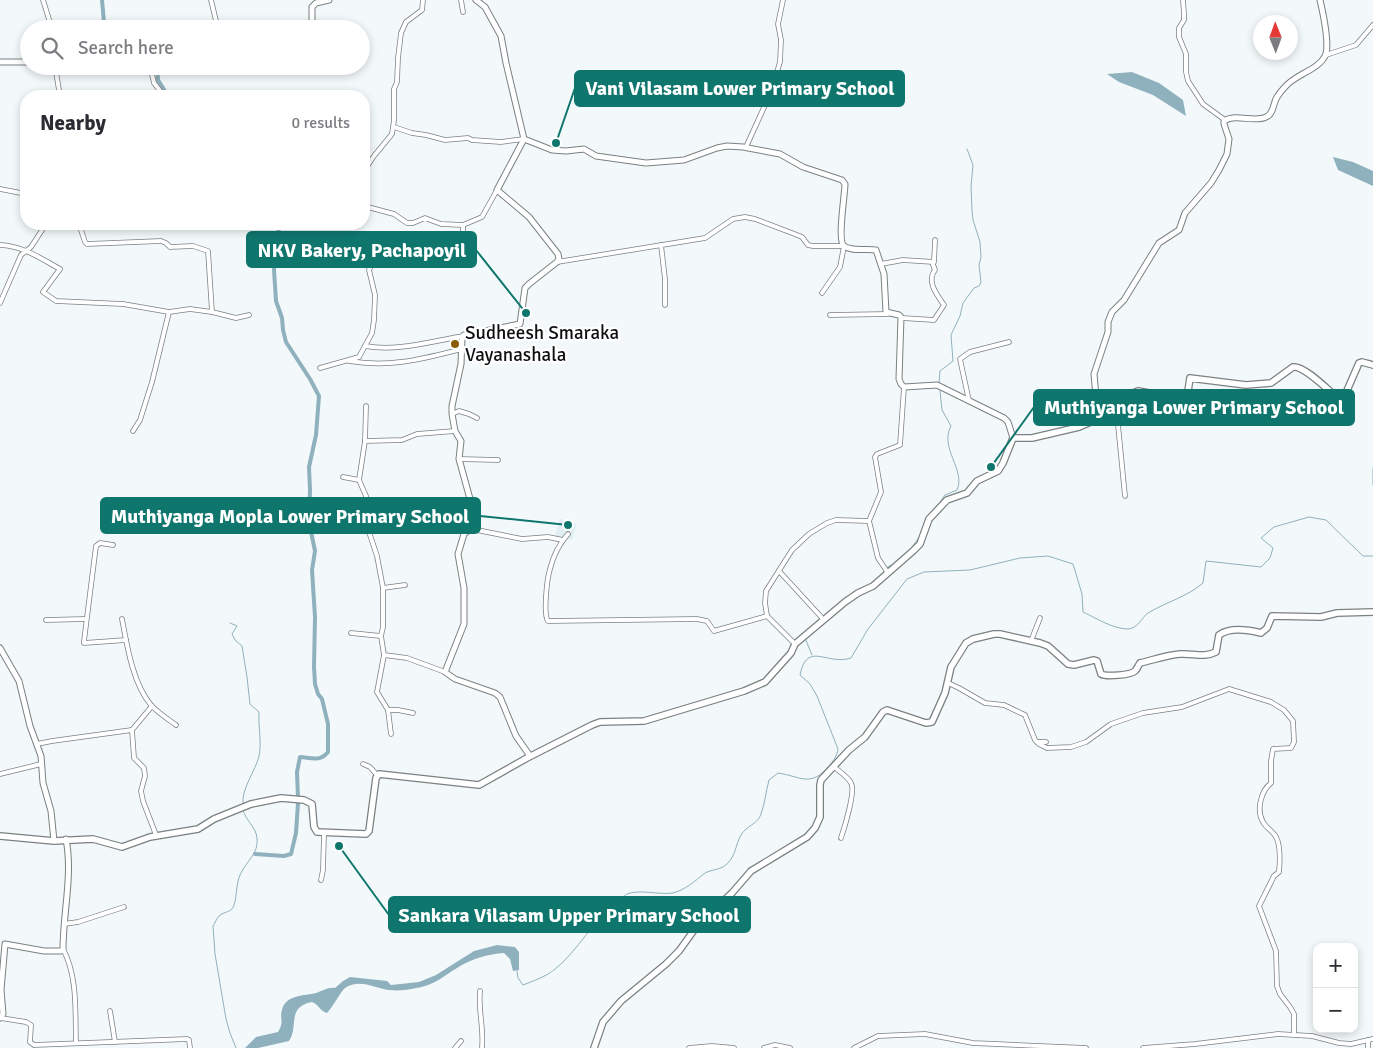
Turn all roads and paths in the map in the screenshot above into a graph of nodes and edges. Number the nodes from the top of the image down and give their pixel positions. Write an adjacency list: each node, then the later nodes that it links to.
1 (43, 0): 11 (street)
2 (211, 0): 12 (street)
3 (329, 0): 13 (street)
4 (423, 0): 25 (street)
5 (461, 0): 10 (street)
6 (476, 0): 26 (street)
7 (783, 0): 27 (street)
8 (1183, 0): 16 (street)
9 (1320, 0): 17 (street)
10 (463, 12)
11 (49, 20)
12 (216, 20)
13 (312, 20)
14 (1373, 25): 17 (street)
15 (1188, 37): 16 (street)
16 (1181, 39): 24 (street)
17 (1326, 55): 24 (street)
18 (0, 62): 19 (street)
19 (20, 62)
20 (56, 75): 22 (street)
21 (152, 75): 23 (street)
22 (59, 90)
23 (159, 90)
24 (1225, 120): 66 (street)
25 (394, 127): 26 (street); 28 (street)
26 (524, 139): 27 (street); 30 (street)
27 (746, 147): 39 (street)
28 (370, 162)
29 (0, 189): 31 (street)
30 (497, 190): 33 (street); 41 (street)
31 (20, 193)
32 (370, 208): 33 (street)
33 (462, 225): 55 (street)
34 (42, 230): 40 (street)
35 (81, 230): 48 (street)
36 (935, 240): 42 (street)
37 (0, 245): 40 (street)
38 (661, 245): 39 (street); 41 (street); 46 (street)
39 (844, 246): 43 (street); 44 (street)
40 (27, 251): 45 (street); 47 (street)
41 (557, 262): 53 (street)
42 (932, 262): 43 (street); 52 (street)
43 (881, 264): 49 (street)
44 (822, 293)
45 (0, 303)
46 (665, 305)
47 (169, 312): 48 (street); 67 (street)
48 (212, 312): 50 (street)
49 (890, 313): 51 (street); 52 (street)
50 (249, 315)
51 (830, 315)
52 (902, 318): 60 (street)
53 (464, 336): 55 (street); 56 (street)
54 (1009, 342): 61 (street)
55 (365, 346): 57 (street)
56 (462, 349): 57 (street); 64 (street)
57 (348, 360): 59 (street)
58 (1373, 365): 63 (main road)
59 (320, 368)
60 (904, 387): 61 (street); 76 (street)
61 (968, 401): 69 (street)
62 (366, 406): 70 (street)
63 (1113, 412): 66 (main road); 75 (street)
64 (452, 414): 65 (street); 68 (street)
65 (477, 418)
66 (1098, 419): 69 (main road)
67 (133, 431)
68 (455, 431): 70 (street); 71 (street)
69 (1013, 438): 82 (main road)
70 (365, 441): 74 (street)
71 (459, 459): 72 (street); 77 (street)
72 (498, 460)
73 (344, 478): 74 (street)
74 (359, 480): 84 (street)
75 (1125, 496)
76 (869, 521): 81 (street); 82 (street)
77 (472, 529): 79 (street); 99 (street)
78 (568, 534): 79 (street)
79 (563, 540): 86 (street)
80 (113, 544): 88 (street)
81 (779, 571): 86 (street); 91 (street)
82 (888, 573): 91 (main road)
83 (405, 585): 84 (street)
84 (383, 588): 93 (street)
85 (1373, 612): 95 (main road)
86 (767, 616): 96 (street)
87 (1040, 618): 95 (street)
88 (85, 619): 90 (street); 94 (street)
89 (122, 619): 94 (street)
90 (46, 620)
91 (824, 620): 96 (main road)
92 (351, 633): 93 (street)
93 (381, 636): 98 (street)
94 (126, 640): 101 (street)
95 (1031, 641): 100 (main road)
96 (795, 644): 110 (main road)
97 (0, 648): 109 (street)
98 (384, 654): 99 (street); 102 (street)
99 (445, 672): 110 (street)
100 (948, 683): 107 (street); 113 (main road)
101 (152, 706): 104 (street); 105 (street)
102 (388, 710): 103 (street); 106 (street)
103 (413, 713)
104 (176, 725)
105 (132, 730): 109 (street); 117 (street)
106 (391, 734)
107 (1037, 742): 108 (street); 130 (street)
108 (1046, 742)
109 (37, 744): 111 (street)
110 (530, 756): 115 (main road)
111 (41, 764): 114 (street); 121 (street)
112 (363, 764): 115 (street)
113 (834, 767): 119 (street); 140 (main road)
114 (0, 774)
115 (377, 775): 116 (main road)
116 (324, 833): 117 (main road); 122 (street)
117 (156, 835): 120 (main road)
118 (0, 836): 121 (main road)
119 (841, 838)
120 (66, 839): 121 (main road); 124 (street)
121 (54, 841)
122 (321, 880)
123 (124, 907): 124 (street)
124 (63, 924): 126 (street)
125 (2, 944): 126 (street); 129 (street)
126 (63, 949): 135 (street)
127 (480, 991): 139 (street)
128 (110, 1011): 134 (street)
129 (1, 1018): 136 (street)
130 (1294, 1034): 132 (street); 147 (street)
131 (1373, 1039): 132 (street)
132 (1368, 1040): 148 (street)
133 (461, 1041): 138 (street)
134 (115, 1042): 135 (street); 137 (street)
135 (76, 1043): 136 (street)
136 (67, 1046)
137 (190, 1048)
138 (455, 1048)
139 (482, 1048)
140 (594, 1048)
141 (689, 1048): 142 (street)
142 (734, 1048)
143 (764, 1048): 144 (street)
144 (790, 1048)
145 (854, 1048): 146 (street)
146 (1086, 1048)
147 (1143, 1048)
148 (1368, 1048)

